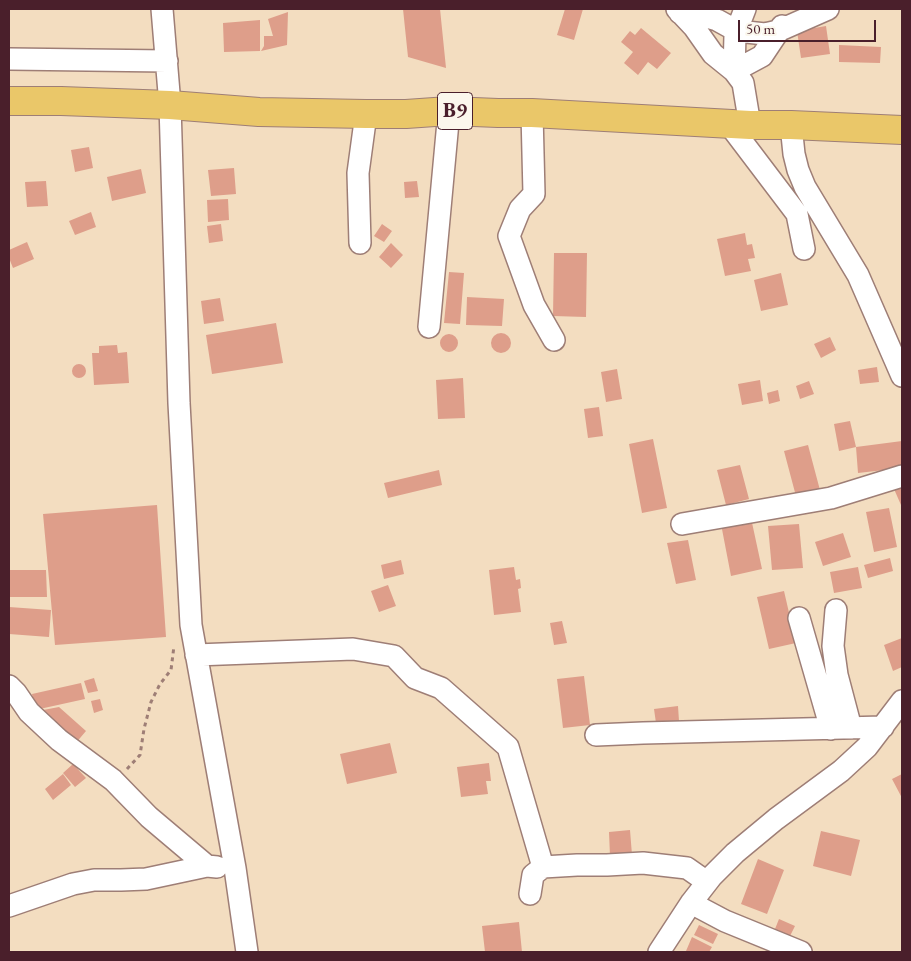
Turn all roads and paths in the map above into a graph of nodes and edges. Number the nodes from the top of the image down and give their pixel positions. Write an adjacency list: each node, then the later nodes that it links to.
1 (162, 9): 9 (street)
2 (745, 9): 6 (street)
3 (794, 9): 7 (street)
4 (828, 9): 7 (street)
5 (678, 11): 6 (street); 10 (street)
6 (737, 31): 7 (street); 10 (street)
7 (778, 31): 10 (street)
8 (9, 59): 9 (street)
9 (167, 60): 12 (street)
10 (734, 71): 16 (street)
11 (9, 101): 12 (highway, B9)
12 (170, 105): 15 (highway, B9); 29 (street)
13 (449, 111): 14 (highway, B9); 15 (highway, B9); 21 (street)
14 (532, 113): 16 (highway, B9); 22 (street)
15 (366, 114): 19 (street)
16 (739, 124): 17 (highway, B9); 20 (street)
17 (791, 125): 18 (highway, B9); 23 (street)
18 (902, 130)
19 (360, 243)
20 (804, 249)
21 (429, 327)
22 (554, 340)
23 (902, 376)
24 (902, 476): 25 (street)
25 (682, 524)
26 (836, 610): 33 (street)
27 (799, 618): 33 (street)
28 (174, 646): 35 (path)
29 (196, 655): 37 (street); 38 (street)
30 (9, 686): 35 (street)
31 (902, 701): 32 (street)
32 (882, 727): 33 (street); 39 (street)
33 (841, 728): 34 (street)
34 (596, 735)
35 (113, 780): 36 (street)
36 (207, 866): 38 (street); 42 (street)
37 (543, 867): 39 (street); 40 (street)
38 (235, 868): 43 (street)
39 (707, 882): 41 (street)
40 (530, 894)
41 (691, 903): 44 (street); 45 (street)
42 (9, 906)
43 (247, 952)
44 (659, 952)
45 (801, 952)

